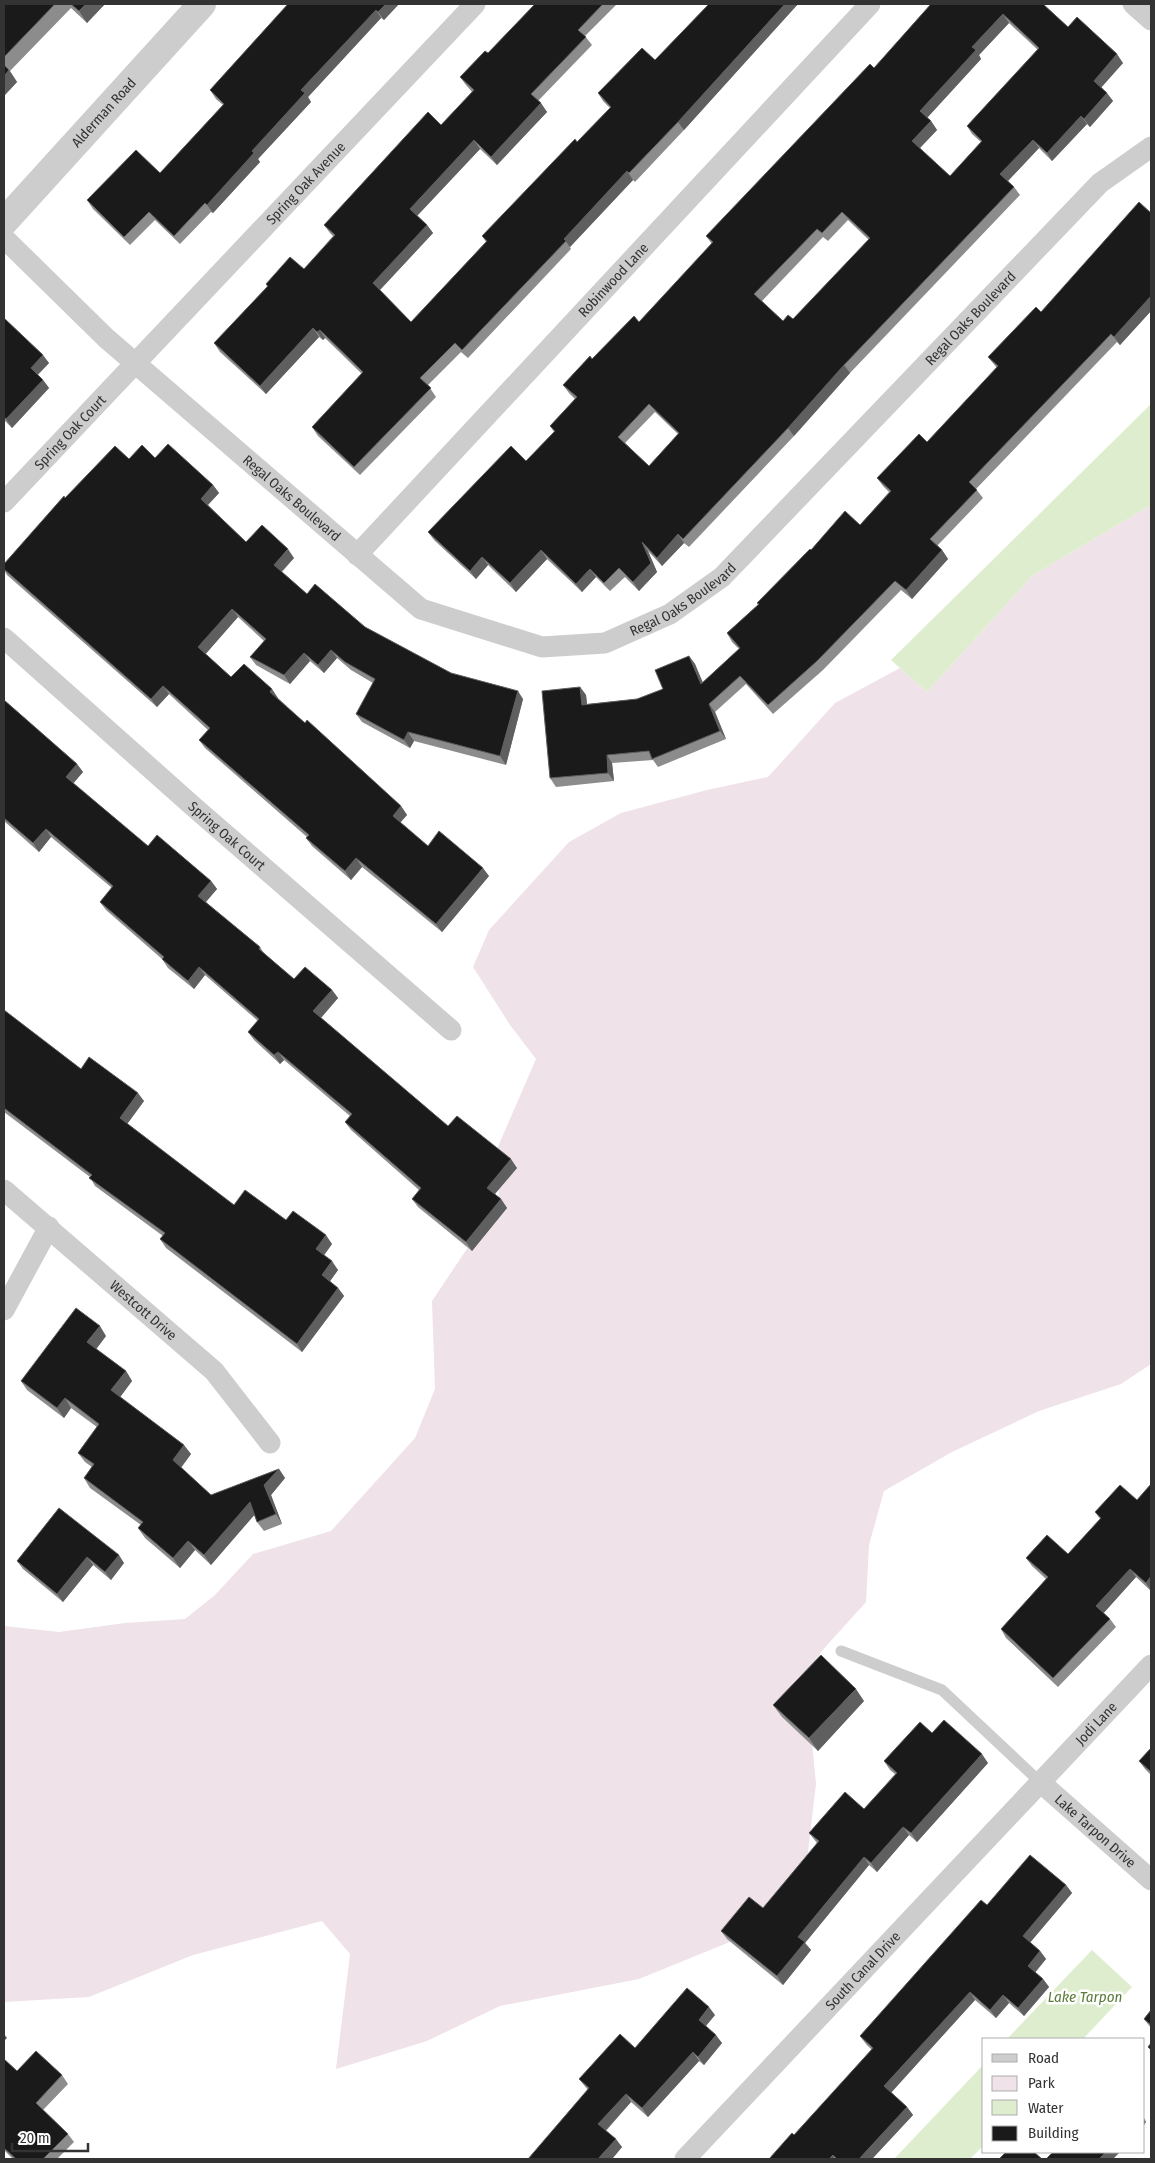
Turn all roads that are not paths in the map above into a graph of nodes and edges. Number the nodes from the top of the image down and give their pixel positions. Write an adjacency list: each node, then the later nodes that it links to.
1 (202, 4): 7 (street, Alderman Road)
2 (475, 4): 9 (street, Spring Oak Avenue)
3 (870, 4): 11 (street, Robinwood Lane)
4 (1133, 4): 5 (street)
5 (1151, 20)
6 (1151, 147): 11 (street, Regal Oaks Boulevard)
7 (4, 222)
8 (4, 238): 9 (street, Regal Oaks Boulevard)
9 (137, 364): 10 (street, Spring Oak Court); 11 (street, Regal Oaks Boulevard)
10 (4, 502)
11 (357, 555)
12 (4, 638): 13 (street, Spring Oak Court)
13 (452, 1030)
14 (4, 1190): 15 (street, Westcott Drive)
15 (49, 1227): 16 (street); 17 (street, Westcott Drive)
16 (4, 1310)
17 (270, 1443)
18 (841, 1651): 20 (lane)
19 (1151, 1665): 20 (street, Jodi Lane)
20 (1040, 1782): 21 (street, Lake Tarpon Drive); 22 (street, South Canal Drive)
21 (1151, 1880)
22 (685, 2159)

